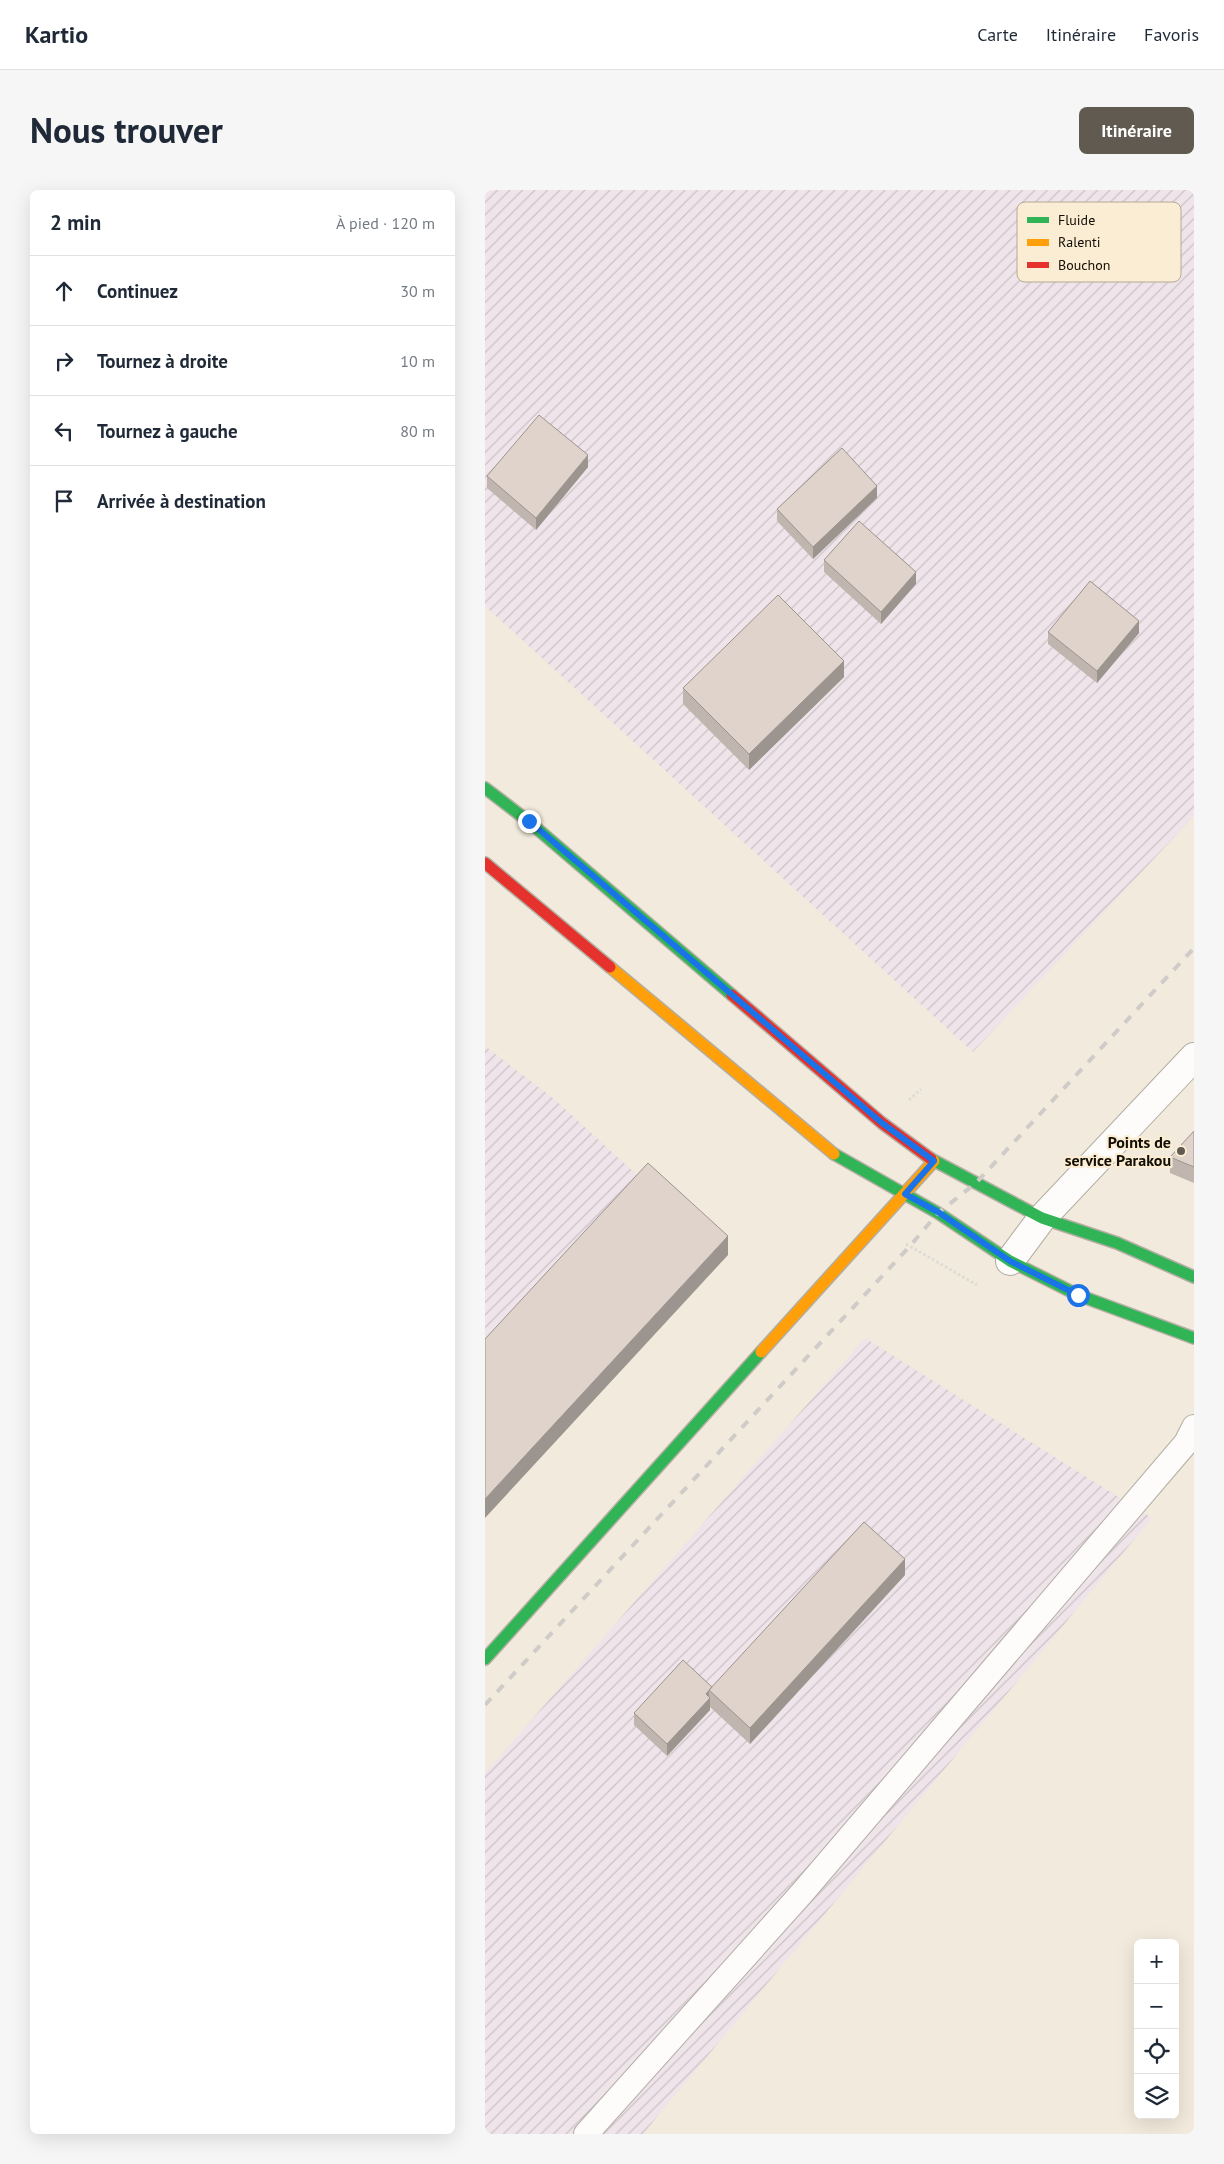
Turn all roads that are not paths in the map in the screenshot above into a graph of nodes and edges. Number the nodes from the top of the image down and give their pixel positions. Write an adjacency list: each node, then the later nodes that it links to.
1 (485, 788): 4 (main road)
2 (485, 863): 5 (main road)
3 (1194, 1057): 6 (street)
4 (934, 1161): 5 (main road); 6 (main road)
5 (905, 1194): 7 (main road); 11 (main road)
6 (1042, 1218): 7 (street); 8 (main road)
7 (1010, 1261): 9 (main road)
8 (1194, 1277)
9 (1194, 1338)
10 (1194, 1427): 12 (lane)
11 (485, 1659)
12 (586, 2134)

